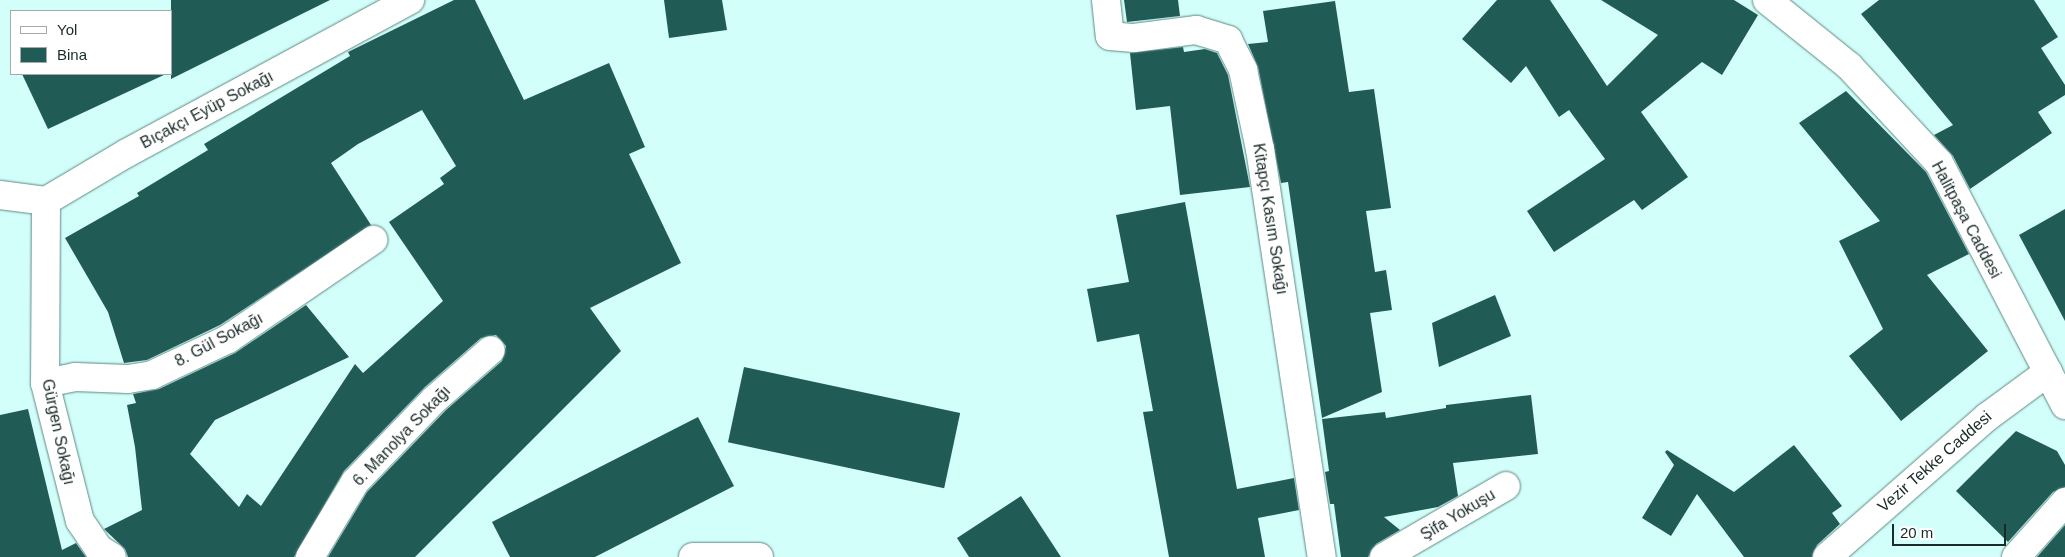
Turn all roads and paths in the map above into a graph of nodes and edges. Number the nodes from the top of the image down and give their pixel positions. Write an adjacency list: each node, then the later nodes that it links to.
1 (410, 0): 5 (street, Bıçakçı Eyüp Sokağı)
2 (1106, 0): 17 (street, Kitapçı Kasım Sokağı)
3 (1767, 0): 8 (street, Halitpaşa Caddesi)
4 (0, 195): 5 (street)
5 (46, 201): 9 (street, Gürgen Sokağı)
6 (373, 240): 9 (street, 8. Gül Sokağı)
7 (490, 350): 14 (street, 6. Manolya Sokağı)
8 (2048, 372): 10 (street, Halitpaşa Caddesi); 19 (street, Vezir Tekke Caddesi)
9 (45, 383): 13 (street, Gürgen Sokağı)
10 (2065, 405)
11 (1506, 486): 18 (street, Şifa Yokuşu)
12 (2065, 502): 20 (street)
13 (112, 557)
14 (310, 557)
15 (693, 557): 16 (street)
16 (759, 557)
17 (1322, 557)
18 (1384, 557)
19 (1827, 557)
20 (2016, 557)

